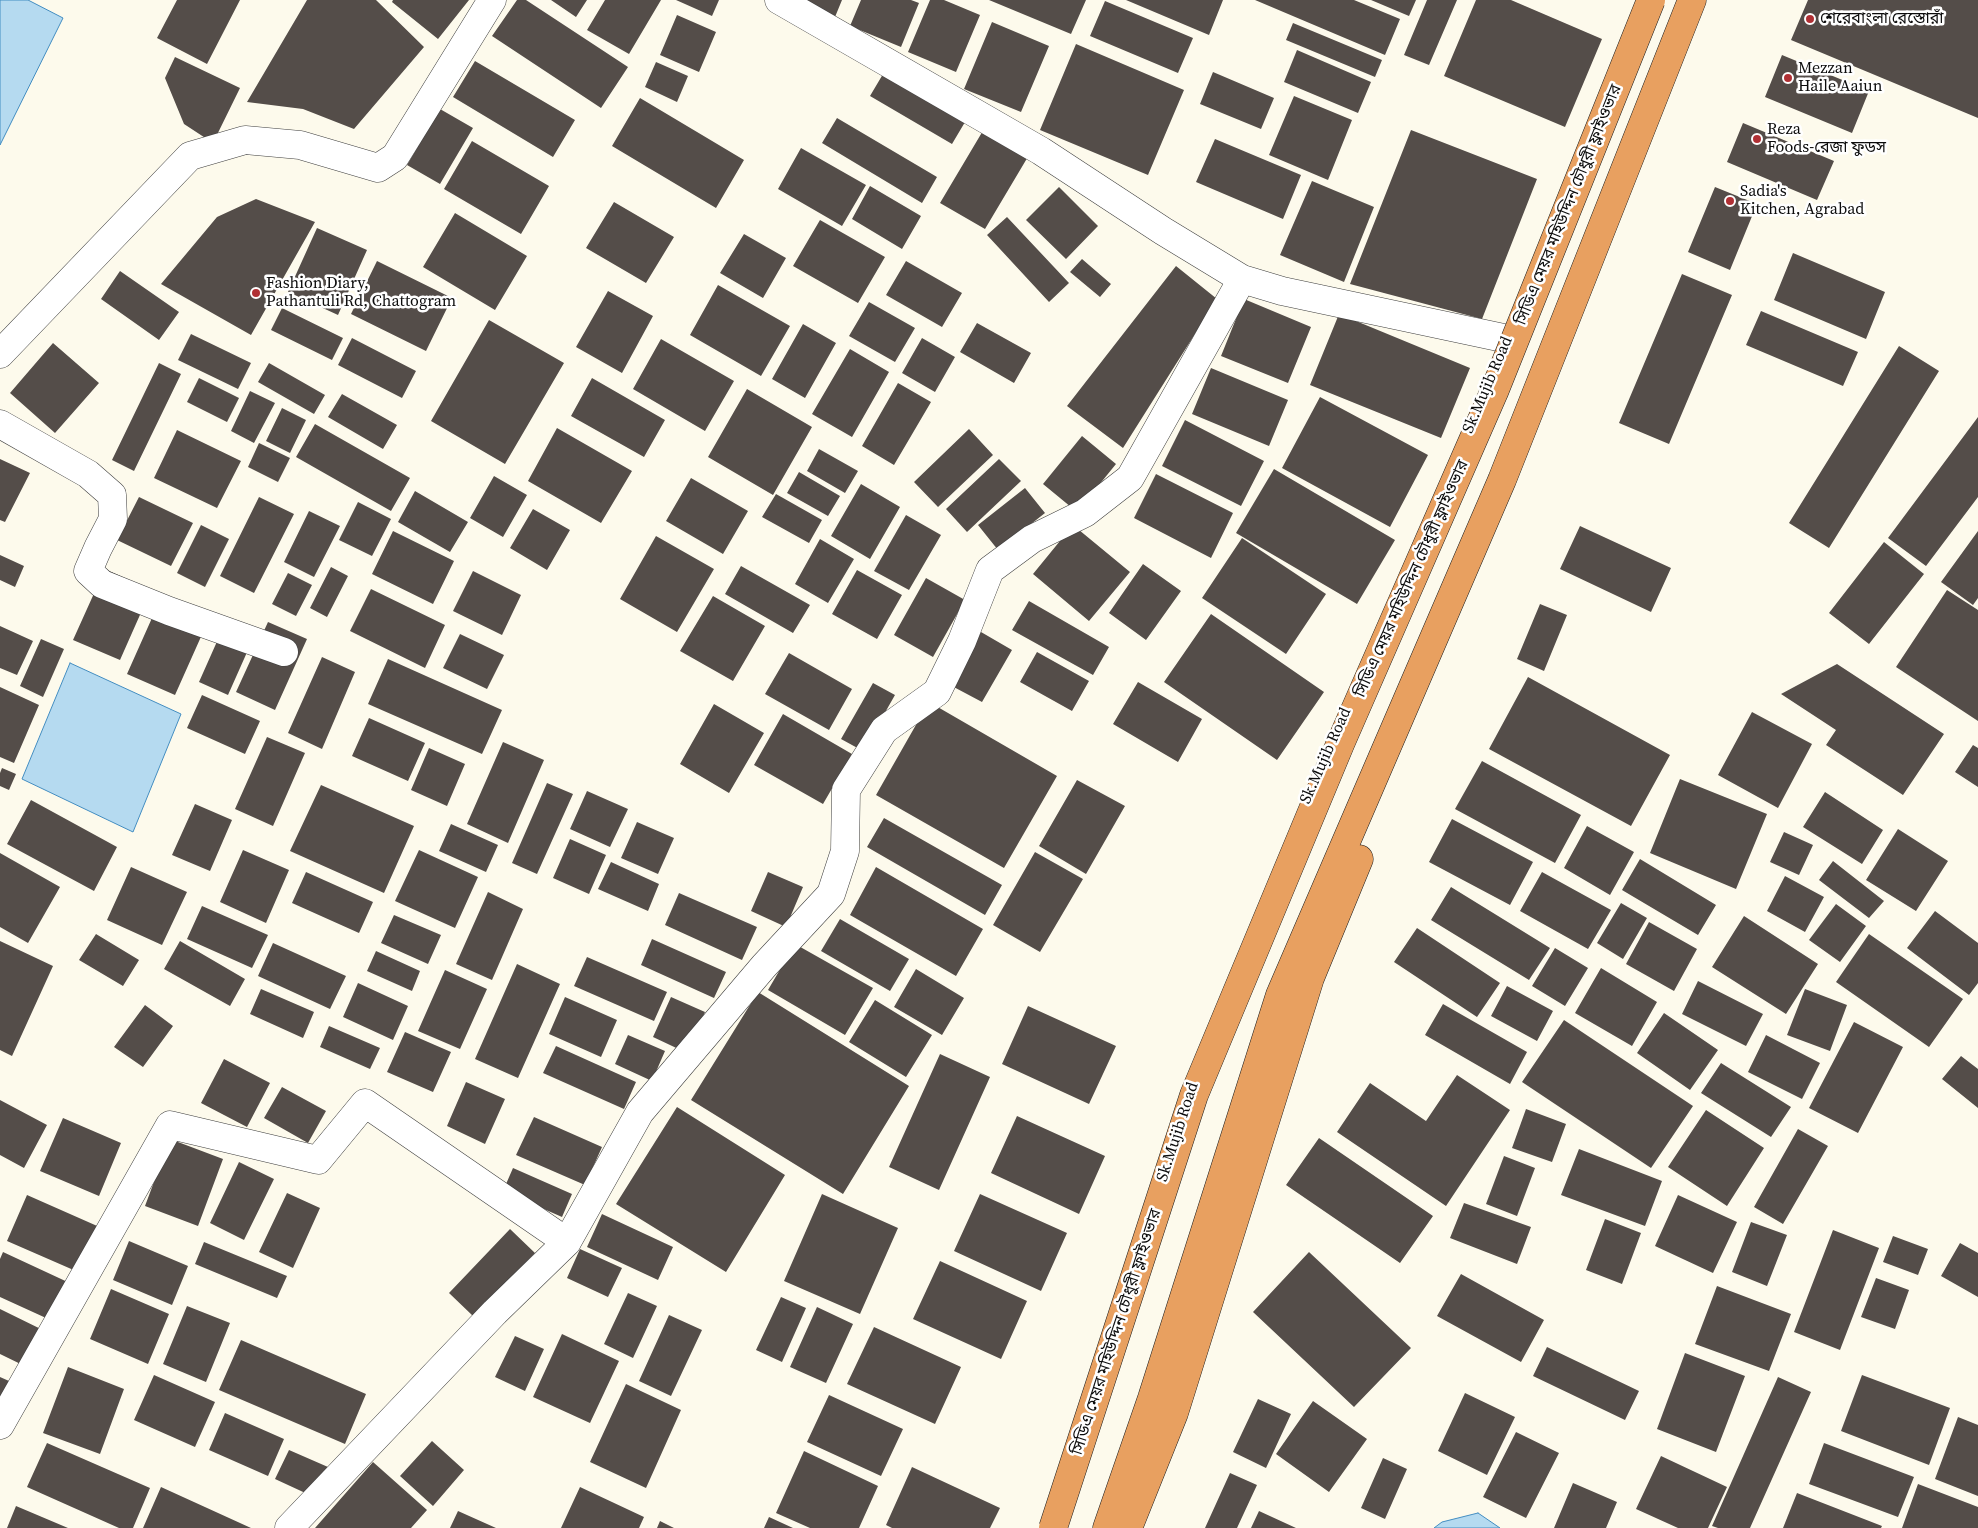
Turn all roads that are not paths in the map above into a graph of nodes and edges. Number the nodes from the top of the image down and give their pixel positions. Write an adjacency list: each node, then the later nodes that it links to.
1 (492, 0): 9 (street)
2 (779, 0): 7 (street)
3 (1646, 0): 8 (highway, Sk.Mujib Road)
4 (1650, 0): 16 (highway, সিডিএ মেয়র মহিউদ্দিন চৌধুরী ফ্লাইওভার, bridge)
5 (1692, 0): 17 (highway)
6 (1712, 0): 18 (highway)
7 (1242, 279): 8 (street); 12 (street)
8 (1508, 339): 15 (highway, Sk.Mujib Road)
9 (0, 354)
10 (0, 424): 11 (street)
11 (284, 652)
12 (567, 1242): 13 (street); 14 (street)
13 (0, 1425)
14 (289, 1528)
15 (1049, 1528)
16 (1053, 1528)
17 (1107, 1528)
18 (1128, 1528)

